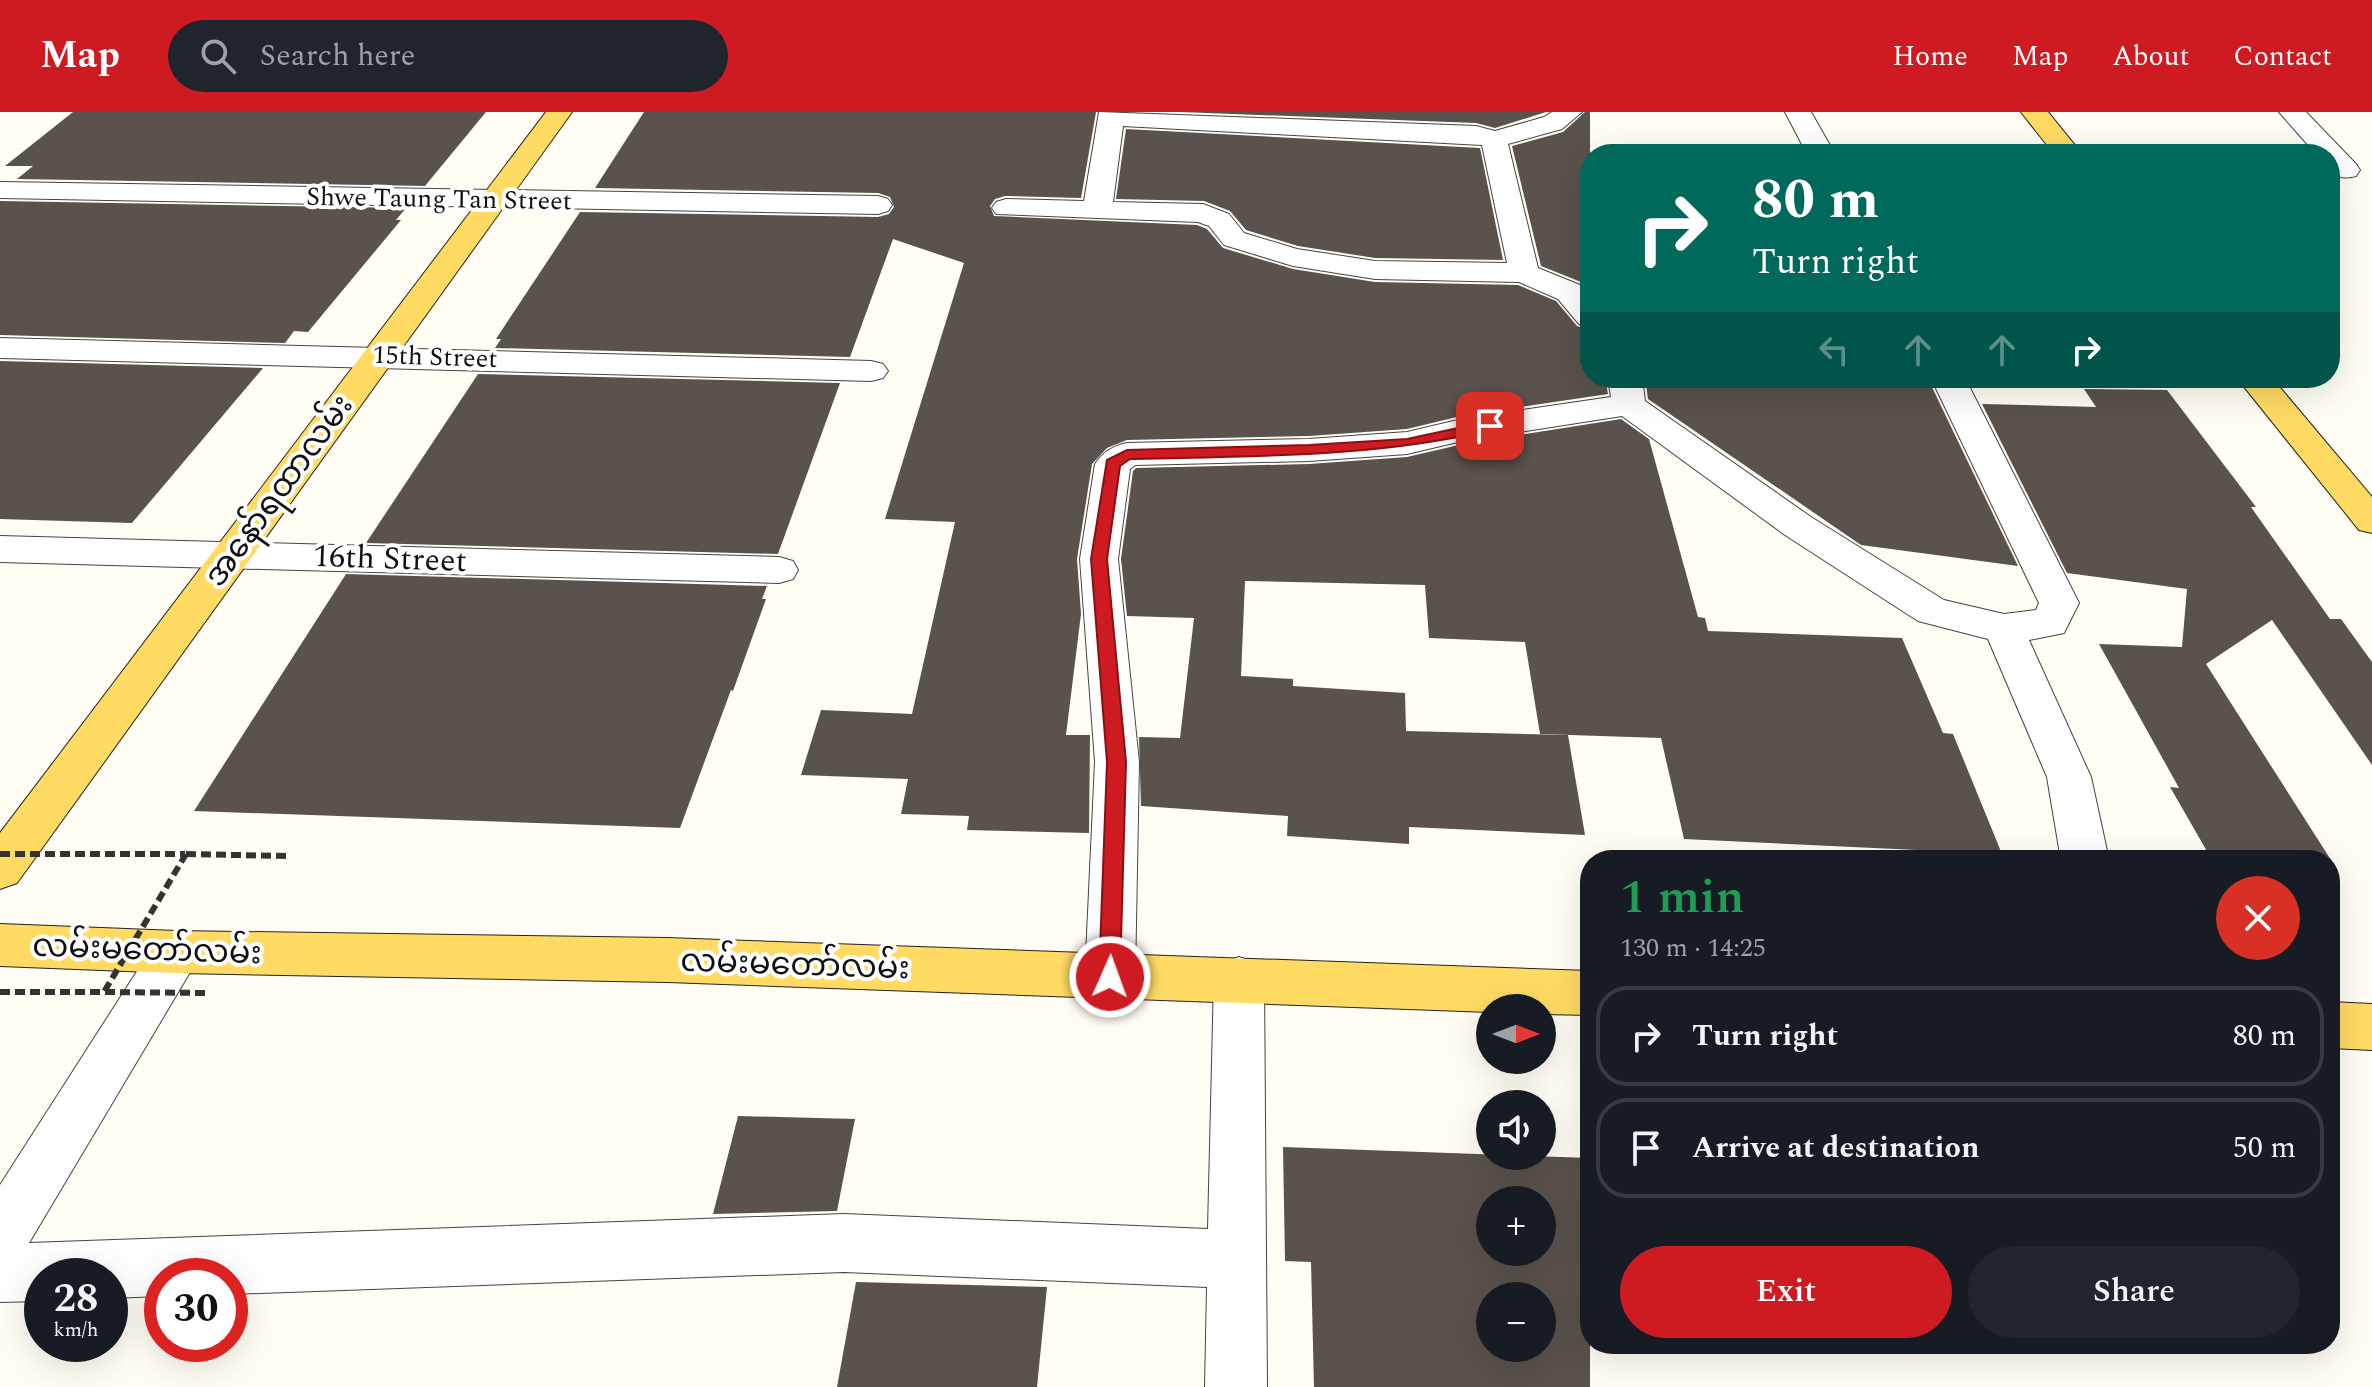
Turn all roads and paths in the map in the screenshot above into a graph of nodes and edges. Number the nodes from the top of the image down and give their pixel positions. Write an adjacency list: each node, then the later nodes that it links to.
1 (559, 112): 13 (main road, အနော်ရထာလမ်း)
2 (1569, 112): 8 (street)
3 (1798, 112): 9 (street)
4 (2034, 112): 10 (main road)
5 (2292, 112): 11 (street)
6 (1113, 115): 7 (street); 16 (street)
7 (1387, 121): 8 (street)
8 (1494, 140): 17 (street)
9 (1816, 144)
10 (2060, 144)
11 (2323, 144)
12 (0, 190): 13 (street, Shwe Taung Tan Street)
13 (493, 200): 14 (street, Shwe Taung Tan Street); 20 (main road, အနော်ရထာလမ်း)
14 (878, 205)
15 (1006, 208): 16 (street)
16 (1097, 210): 17 (street)
17 (1524, 273): 18 (street)
18 (1580, 305)
19 (0, 348): 20 (street, 15th Street)
20 (378, 355): 21 (street, 15th Street); 27 (main road, အနော်ရထာလမ်း)
21 (871, 371)
22 (1953, 388): 29 (street)
23 (2262, 388): 25 (main road)
24 (1627, 392): 29 (street); 37 (street)
25 (2372, 521)
26 (0, 549): 27 (street, 16th Street)
27 (232, 554): 28 (street, 16th Street); 34 (main road, အနော်ရထာလမ်း)
28 (779, 570)
29 (2004, 628): 30 (street)
30 (2083, 850)
31 (0, 854): 32 (path, bridge)
32 (186, 854): 33 (path); 40 (path, bridge)
33 (287, 856)
34 (0, 869)
35 (0, 945): 36 (main road, လမ်းမတော်လမ်း)
36 (192, 973): 37 (main road, လမ်းမတော်လမ်း); 40 (path, bridge); 44 (street)
37 (1110, 977): 38 (main road, လမ်းမတော်လမ်း)
38 (1239, 979): 41 (main road, လမ်းမတော်လမ်း); 45 (street)
39 (0, 992): 40 (path, bridge)
40 (104, 992)
41 (1580, 993)
42 (2340, 1025): 43 (main road)
43 (2372, 1027)
44 (0, 1237)
45 (1236, 1259): 46 (street); 47 (street)
46 (0, 1273)
47 (1236, 1387)

